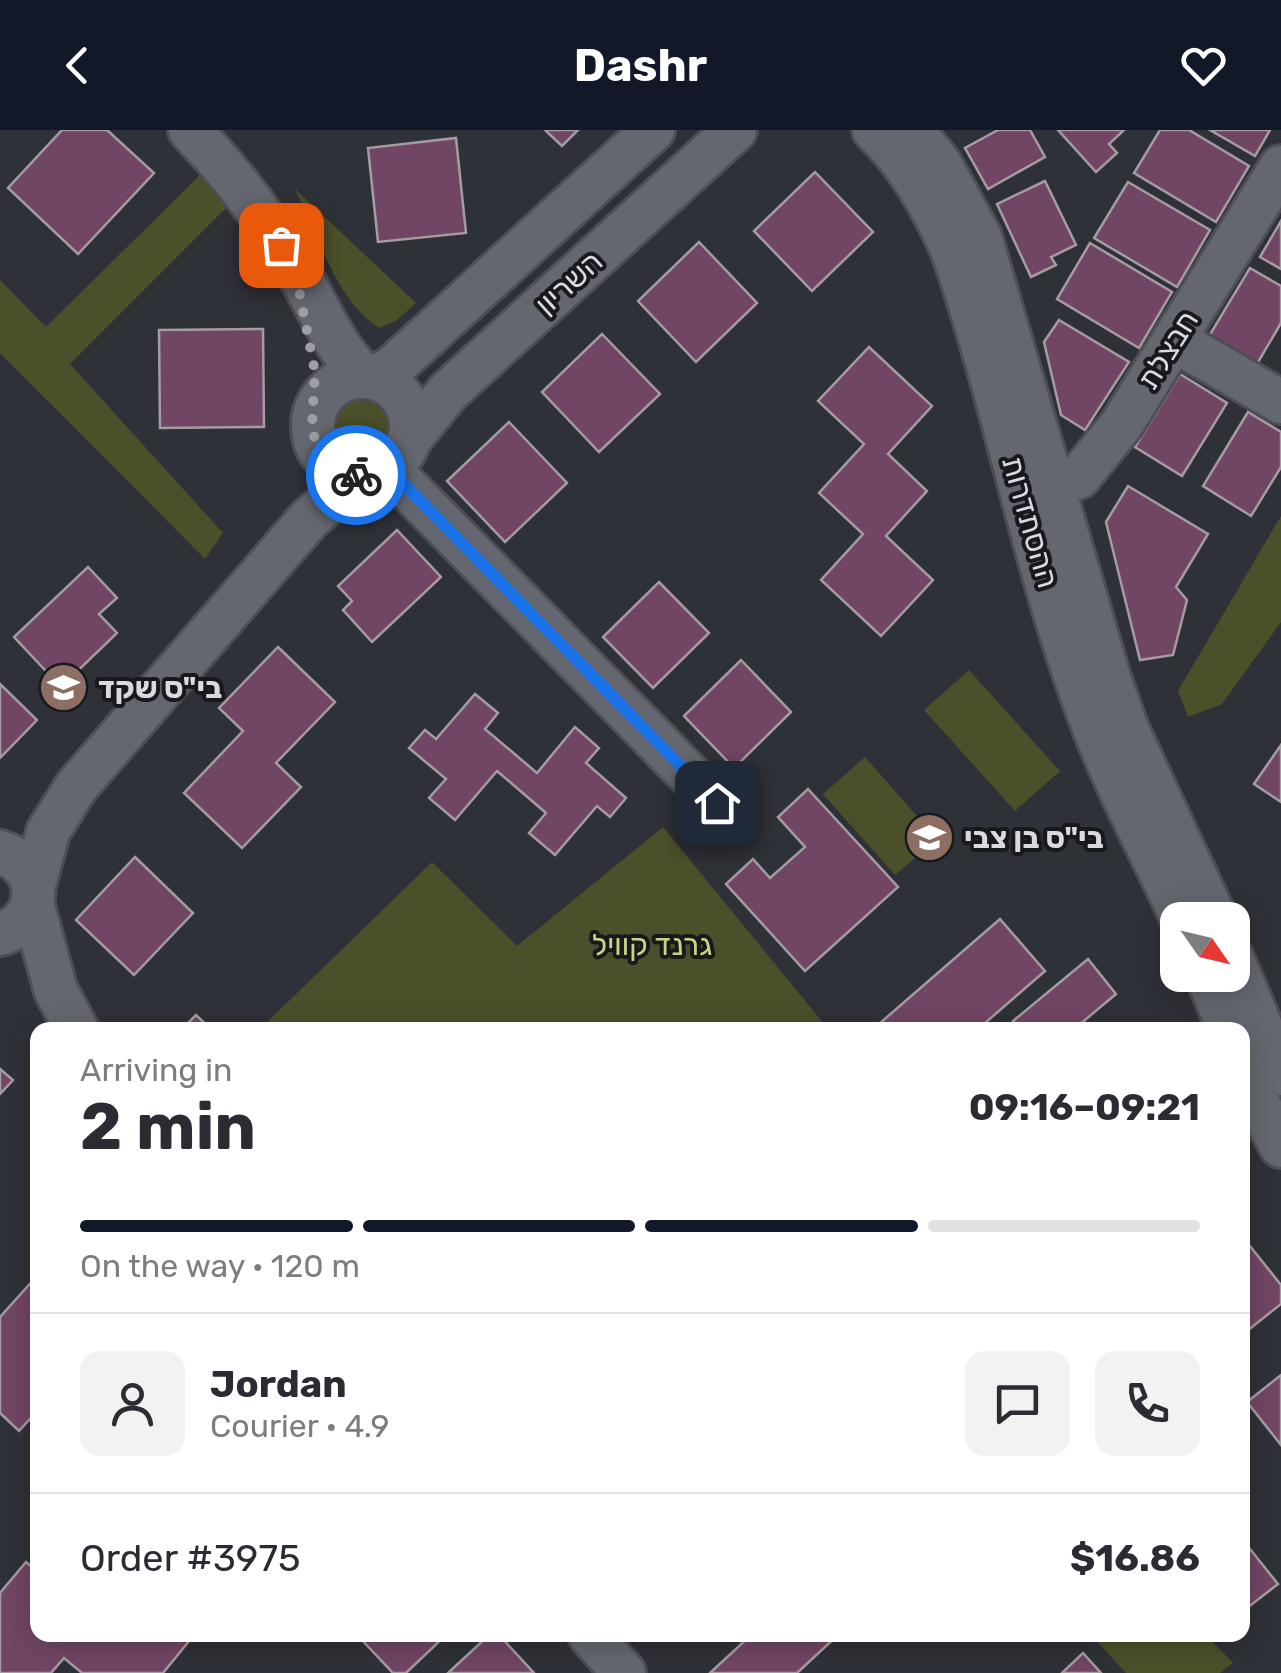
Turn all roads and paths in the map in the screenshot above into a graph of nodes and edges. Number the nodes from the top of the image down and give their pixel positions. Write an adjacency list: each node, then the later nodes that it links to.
1 (190, 130): 7 (street)
2 (653, 130): 9 (street, השריון)
3 (735, 130): 12 (street, השריון)
4 (874, 130): 13 (street, ההסתדרות)
5 (912, 130): 13 (street, ההסתדרות)
6 (1281, 166): 8 (street, חבצלת)
7 (294, 265): 9 (street); 11 (street, השריון)
8 (1174, 340): 10 (street); 13 (street, חבצלת)
9 (369, 378): 11 (street); 12 (street)
10 (1281, 402)
11 (313, 425): 12 (street); 14 (street, השריון)
12 (389, 461): 14 (street, השריון); 16 (street)
13 (1037, 491): 19 (street, ההסתדרות); 20 (street, ההסתדרות)
14 (263, 572): 15 (street, השריון)
15 (76, 787): 17 (street, השריון); 18 (street, השריון)
16 (717, 803)
17 (0, 848): 18 (street)
18 (33, 896): 21 (street); 22 (street)
19 (1175, 902)
20 (1208, 902)
21 (0, 938): 22 (street)
22 (56, 991): 25 (street)
23 (1214, 992): 26 (street)
24 (1246, 992): 27 (street)
25 (73, 1022)
26 (1226, 1022)
27 (1281, 1074)
28 (1250, 1084): 29 (street)
29 (1281, 1146)
30 (596, 1642): 31 (street)
31 (624, 1673)

